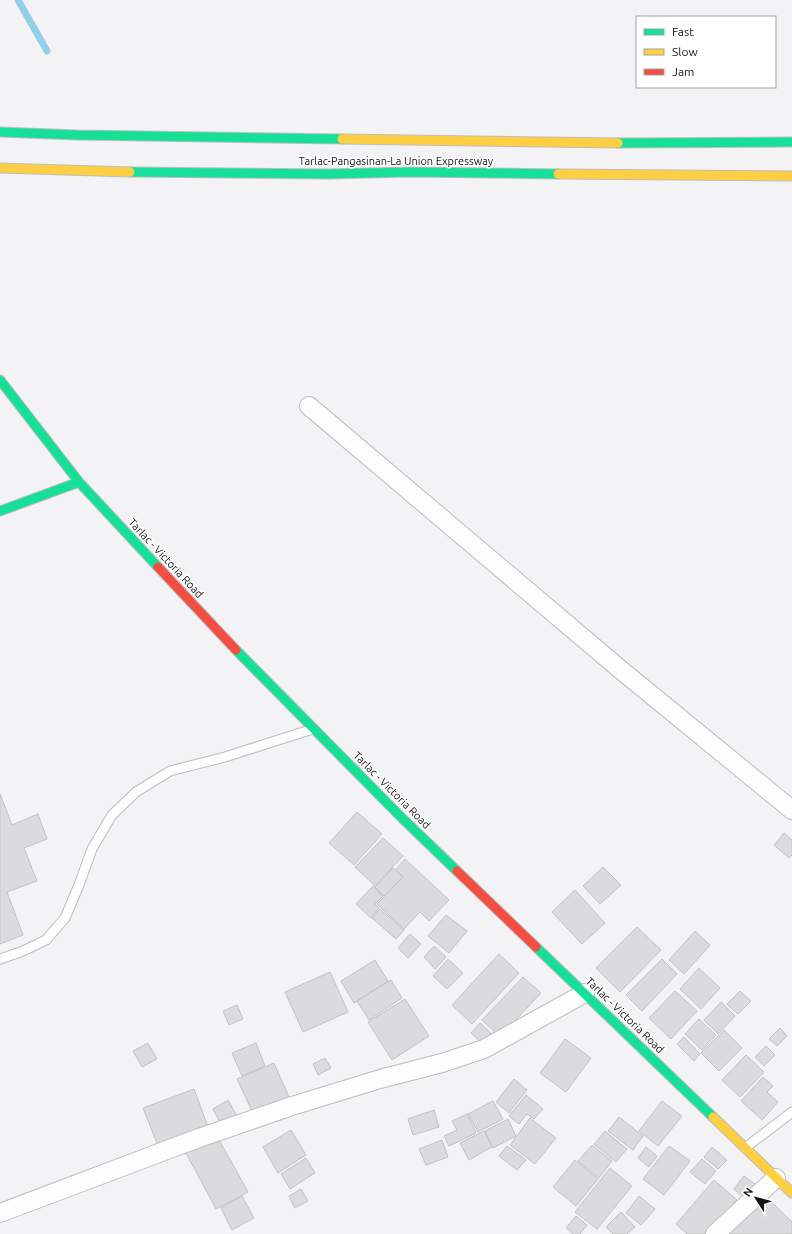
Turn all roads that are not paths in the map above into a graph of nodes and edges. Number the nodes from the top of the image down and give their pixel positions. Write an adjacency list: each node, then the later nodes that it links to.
1 (0, 132): 2 (main road, Tarlac-Pangasinan-La Union Expressway)
2 (792, 142)
3 (0, 168): 4 (main road, Tarlac-Pangasinan-La Union Expressway)
4 (792, 176)
5 (0, 380): 7 (main road, Tarlac - Victoria Road)
6 (309, 406): 10 (street)
7 (79, 482): 8 (main road); 9 (main road, Tarlac - Victoria Road)
8 (0, 511)
9 (314, 729): 11 (lane); 12 (main road, Tarlac - Victoria Road)
10 (792, 810)
11 (0, 959)
12 (585, 992): 14 (main road, Tarlac - Victoria Road); 17 (street)
13 (792, 1112): 14 (lane)
14 (745, 1148): 15 (main road, Tarlac - Victoria Road)
15 (776, 1178): 16 (main road, Tarlac - Victoria Road); 18 (street)
16 (792, 1193)
17 (0, 1213)
18 (715, 1234)

